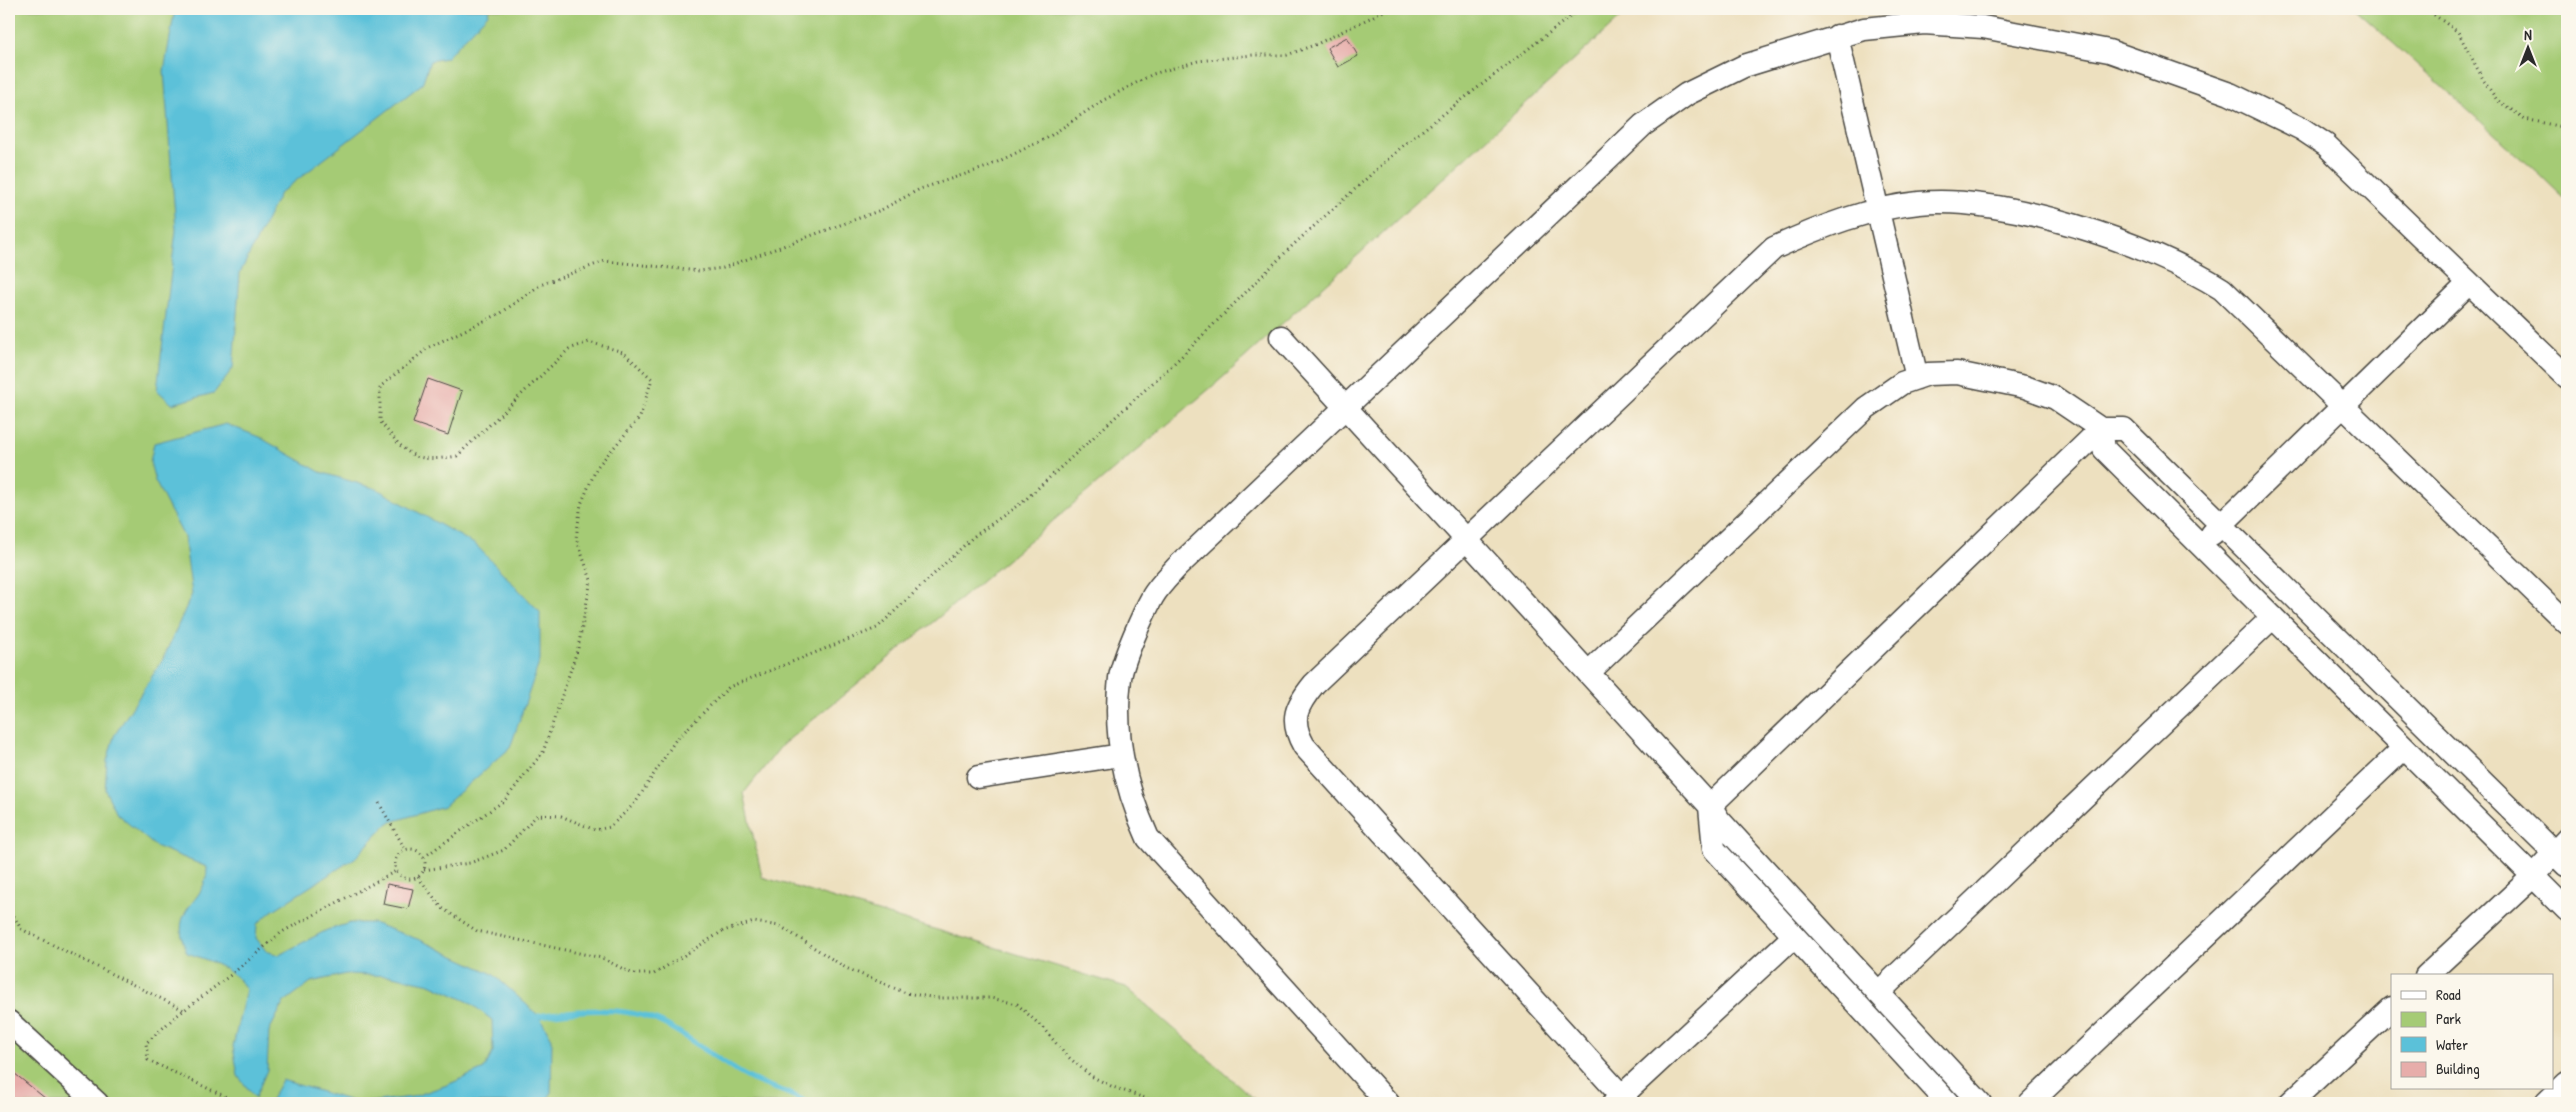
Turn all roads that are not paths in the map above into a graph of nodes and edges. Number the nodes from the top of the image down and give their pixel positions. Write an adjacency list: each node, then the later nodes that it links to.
1 (1837, 36): 2 (street); 3 (street); 8 (street)
2 (1878, 211): 6 (street); 7 (street); 11 (street)
3 (2469, 283): 5 (street); 7 (street)
4 (1281, 337): 8 (street)
5 (2567, 376)
6 (1917, 378): 9 (street); 15 (street)
7 (2343, 406): 10 (street); 14 (street)
8 (1346, 407): 11 (street); 17 (street)
9 (2101, 429): 10 (street); 12 (street); 19 (street)
10 (2222, 524): 12 (street); 20 (street)
11 (1466, 540): 15 (street); 29 (street)
12 (2201, 546): 13 (street)
13 (2273, 617): 16 (street); 25 (street)
14 (2567, 623)
15 (1588, 674): 19 (street)
16 (2404, 748): 21 (street); 34 (street)
17 (1122, 755): 18 (street); 31 (street)
18 (978, 777)
19 (1710, 806): 23 (street); 25 (street)
20 (2563, 852): 21 (street)
21 (2532, 876): 22 (street); 24 (street)
22 (2567, 910)
23 (1794, 936): 29 (street); 32 (street)
24 (2428, 974)
25 (1878, 993): 33 (street)
26 (2391, 1009): 35 (street)
27 (9, 1022): 30 (street)
28 (2567, 1083): 36 (street)
29 (1621, 1101)
30 (97, 1103)
31 (1388, 1103)
32 (1948, 1103)
33 (1980, 1103)
34 (2030, 1103)
35 (2290, 1103)
36 (2546, 1103)

